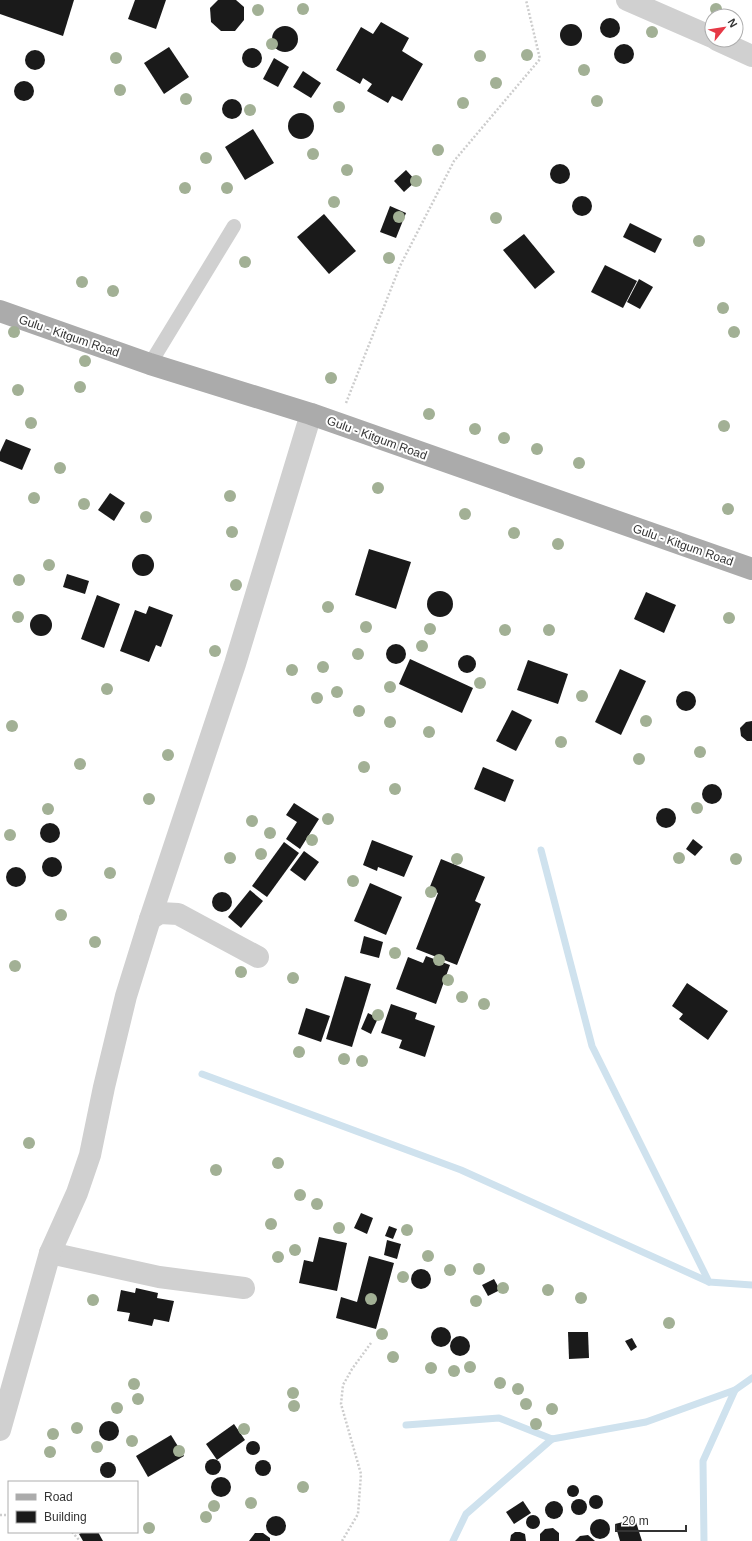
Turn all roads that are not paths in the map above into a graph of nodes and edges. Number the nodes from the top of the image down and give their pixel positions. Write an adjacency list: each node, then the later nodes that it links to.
1 (627, 0): 2 (street)
2 (704, 34)
3 (735, 48): 4 (street)
4 (752, 56)
5 (234, 226): 7 (lane)
6 (0, 311): 7 (main road, Gulu - Kitgum Road)
7 (150, 364): 8 (main road, Gulu - Kitgum Road)
8 (311, 414): 9 (main road, Gulu - Kitgum Road); 10 (street)
9 (752, 569)
10 (150, 919): 11 (street); 12 (street)
11 (258, 957)
12 (50, 1253): 13 (street); 14 (street)
13 (244, 1288)
14 (0, 1430)

